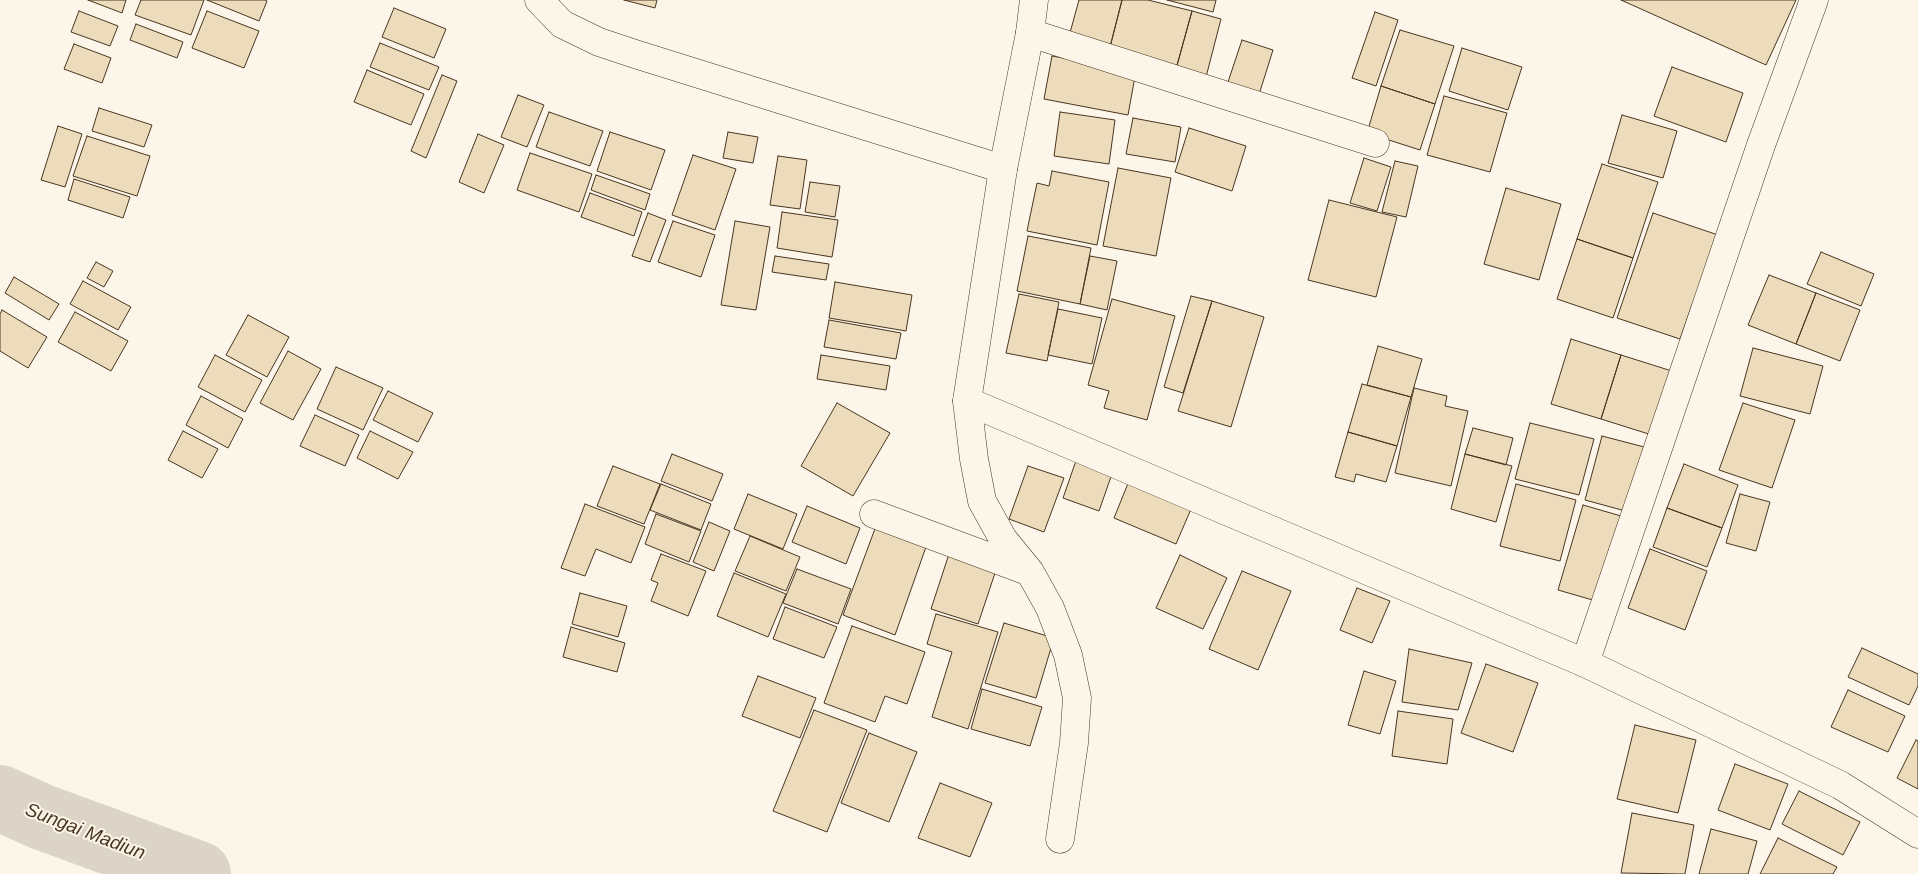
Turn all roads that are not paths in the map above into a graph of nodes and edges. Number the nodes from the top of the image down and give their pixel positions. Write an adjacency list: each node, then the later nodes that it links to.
1 (539, 0): 6 (street)
2 (1034, 0): 4 (street)
3 (1814, 0): 10 (street)
4 (1030, 33): 5 (street); 6 (street)
5 (1375, 143)
6 (1003, 169): 7 (street)
7 (967, 401): 9 (street); 10 (street)
8 (874, 514): 9 (street)
9 (1030, 572): 12 (street)
10 (1585, 664): 11 (street)
11 (1918, 834)
12 (1060, 839)

